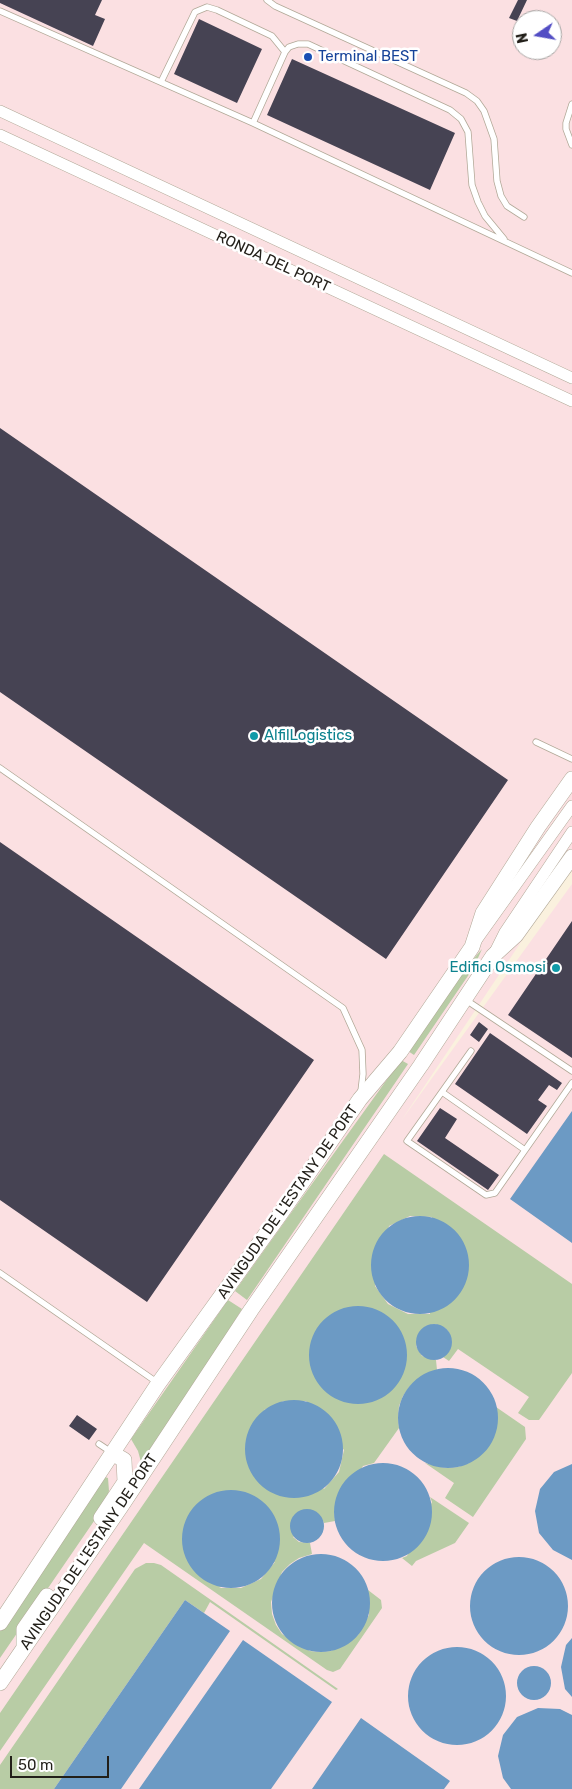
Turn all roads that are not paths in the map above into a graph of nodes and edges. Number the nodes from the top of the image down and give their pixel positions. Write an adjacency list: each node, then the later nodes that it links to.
1 (267, 0): 10 (lane)
2 (0, 11): 4 (lane)
3 (285, 52): 4 (lane); 7 (lane); 11 (lane)
4 (161, 82): 7 (lane)
5 (572, 104): 9 (lane)
6 (0, 111): 13 (street)
7 (252, 123): 11 (lane)
8 (0, 135): 14 (street, RONDA DEL PORT)
9 (572, 145)
10 (524, 217)
11 (506, 241): 12 (lane)
12 (572, 273)
13 (572, 378)
14 (572, 401)
15 (536, 742): 16 (lane)
16 (572, 759)
17 (0, 768): 29 (lane)
18 (572, 779): 22 (street, AVINGUDA DE L'ESTANY DE PORT)
19 (572, 806): 22 (street)
20 (572, 832): 23 (street)
21 (572, 857): 23 (street, AVINGUDA DE L'ESTANY DE PORT)
22 (472, 947): 29 (street, AVINGUDA DE L'ESTANY DE PORT)
23 (493, 956): 24 (street, AVINGUDA DE L'ESTANY DE PORT)
24 (465, 999): 26 (lane); 36 (street, AVINGUDA DE L'ESTANY DE PORT)
25 (471, 1050): 28 (lane)
26 (572, 1071)
27 (572, 1083): 30 (lane)
28 (442, 1092): 30 (lane); 30 (lane)
29 (360, 1099): 32 (street, AVINGUDA DE L'ESTANY DE PORT)
30 (525, 1150)
31 (0, 1273): 32 (lane)
32 (158, 1384): 34 (street, AVINGUDA DE L'ESTANY DE PORT)
33 (99, 1444): 34 (lane)
34 (112, 1453): 35 (street, AVINGUDA DE L'ESTANY DE PORT); 36 (street)
35 (0, 1623)
36 (24, 1648): 37 (street, AVINGUDA DE L'ESTANY DE PORT)
37 (0, 1683)

